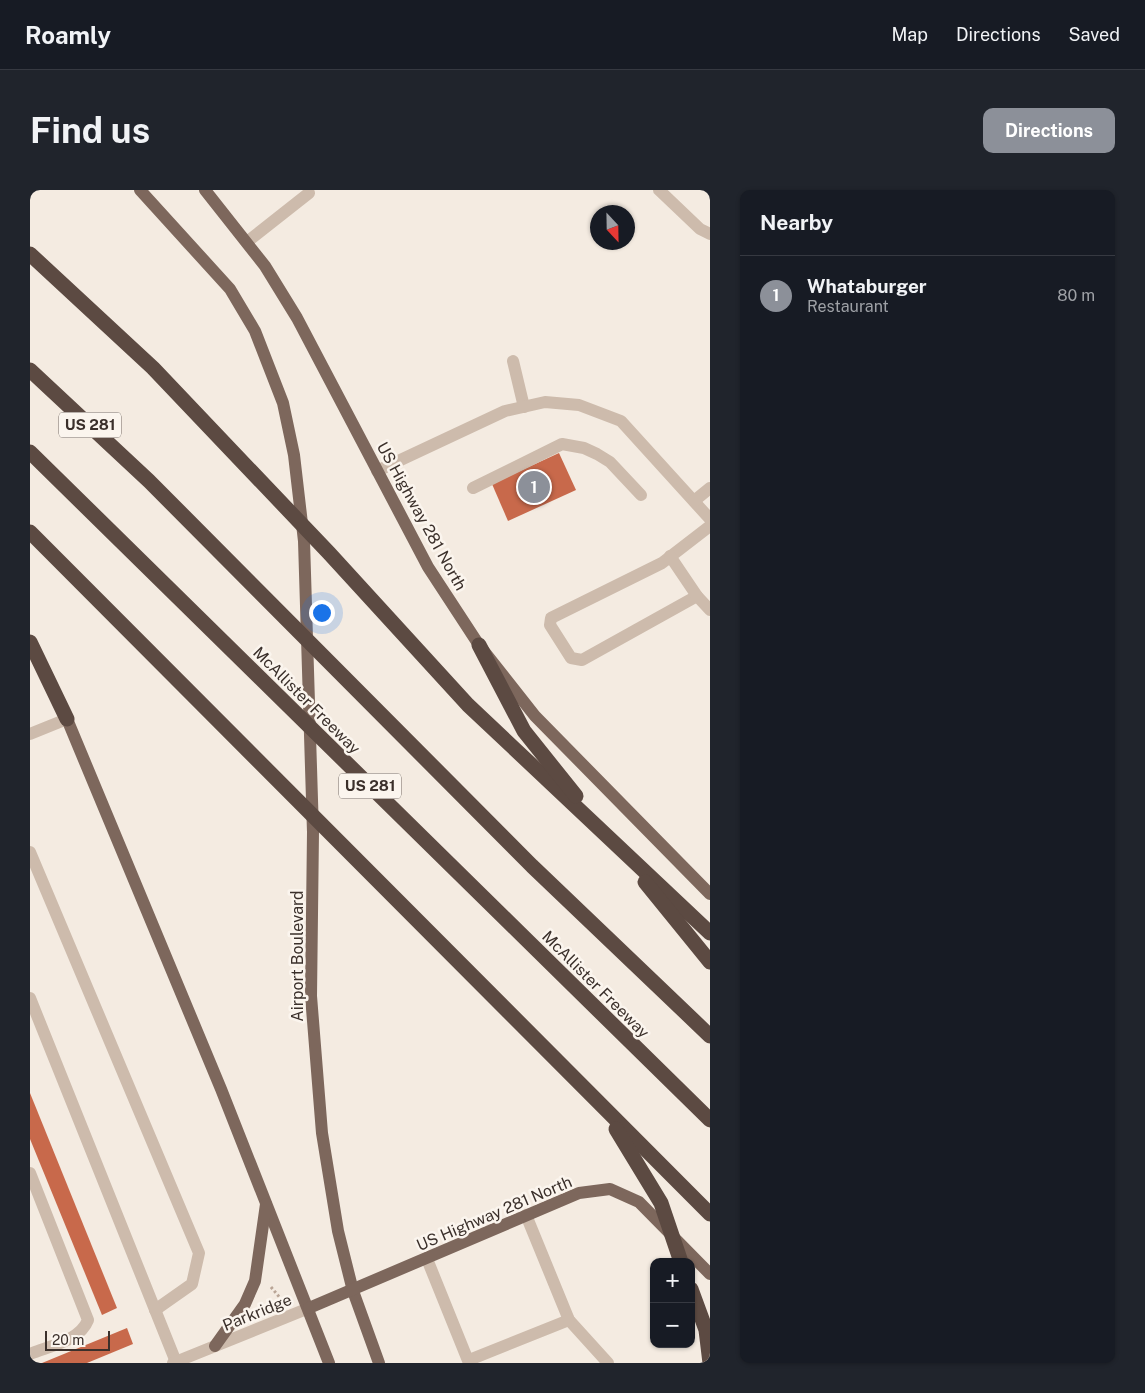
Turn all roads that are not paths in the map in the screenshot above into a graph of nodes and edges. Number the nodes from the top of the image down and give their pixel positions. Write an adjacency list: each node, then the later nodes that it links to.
1 (140, 190): 42 (main road, Airport Boulevard)
2 (205, 190): 6 (main road, US Highway 281 North)
3 (659, 190): 5 (street)
4 (309, 193): 6 (street)
5 (710, 234)
6 (247, 242): 12 (main road, US Highway 281 North)
7 (31, 254): 29 (highway)
8 (513, 361): 10 (street)
9 (30, 370): 32 (highway, US 281)
10 (524, 407): 12 (street); 16 (street)
11 (30, 452): 34 (highway, McAllister Freeway / US 281)
12 (377, 471): 24 (main road, US Highway 281 North)
13 (473, 488): 15 (street)
14 (710, 488): 16 (street)
15 (641, 495)
16 (694, 501): 17 (street)
17 (710, 519)
18 (710, 526): 20 (street)
19 (30, 532): 33 (highway)
20 (670, 556): 21 (street); 21 (street)
21 (697, 596): 22 (street)
22 (710, 610)
23 (30, 642): 25 (highway)
24 (479, 645): 28 (main road, US Highway 281 North); 30 (highway)
25 (67, 719): 26 (street); 36 (main road)
26 (30, 734)
27 (30, 852): 45 (street)
28 (710, 894)
29 (710, 933)
30 (710, 962)
31 (30, 998): 45 (street)
32 (710, 1036)
33 (604, 1108): 37 (highway); 39 (highway)
34 (710, 1120)
35 (30, 1173): 48 (street)
36 (266, 1201): 44 (main road); 47 (main road)
37 (710, 1214)
38 (526, 1216): 40 (main road, US Highway 281 North); 41 (main road, US Highway 281 North); 46 (street)
39 (680, 1258)
40 (427, 1259): 42 (main road, US Highway 281 North); 50 (street)
41 (710, 1274)
42 (353, 1291): 44 (main road, Parkridge); 52 (main road, Airport Boulevard)
43 (695, 1300): 54 (highway)
44 (309, 1308): 47 (street, Parkridge); 51 (main road)
45 (155, 1310): 49 (street)
46 (569, 1320): 50 (street); 53 (street)
47 (215, 1346): 49 (street, Parkridge)
48 (30, 1354)
49 (174, 1362)
50 (469, 1362)
51 (329, 1363)
52 (379, 1363)
53 (608, 1363)
54 (710, 1363)

